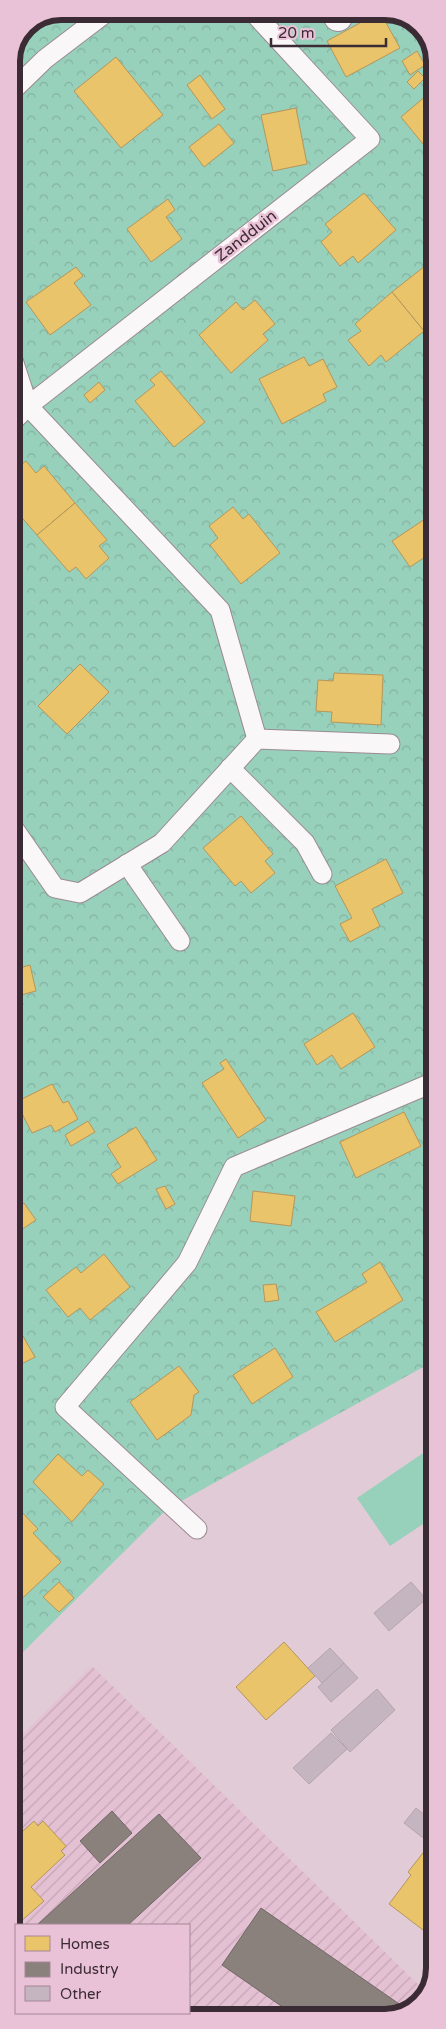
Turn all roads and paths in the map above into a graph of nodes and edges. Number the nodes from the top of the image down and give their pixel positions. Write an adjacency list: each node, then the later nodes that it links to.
1 (96, 20): 3 (lane)
2 (259, 20): 5 (lane, Zandduin)
3 (20, 84)
4 (20, 382): 5 (lane)
5 (28, 406): 6 (lane); 7 (lane)
6 (20, 414)
7 (257, 739): 8 (lane); 9 (lane)
8 (390, 744)
9 (230, 768): 11 (lane); 12 (lane)
10 (20, 838): 11 (lane)
11 (128, 864): 13 (lane)
12 (322, 874)
13 (180, 941)
14 (426, 1085): 15 (lane)
15 (197, 1529)

